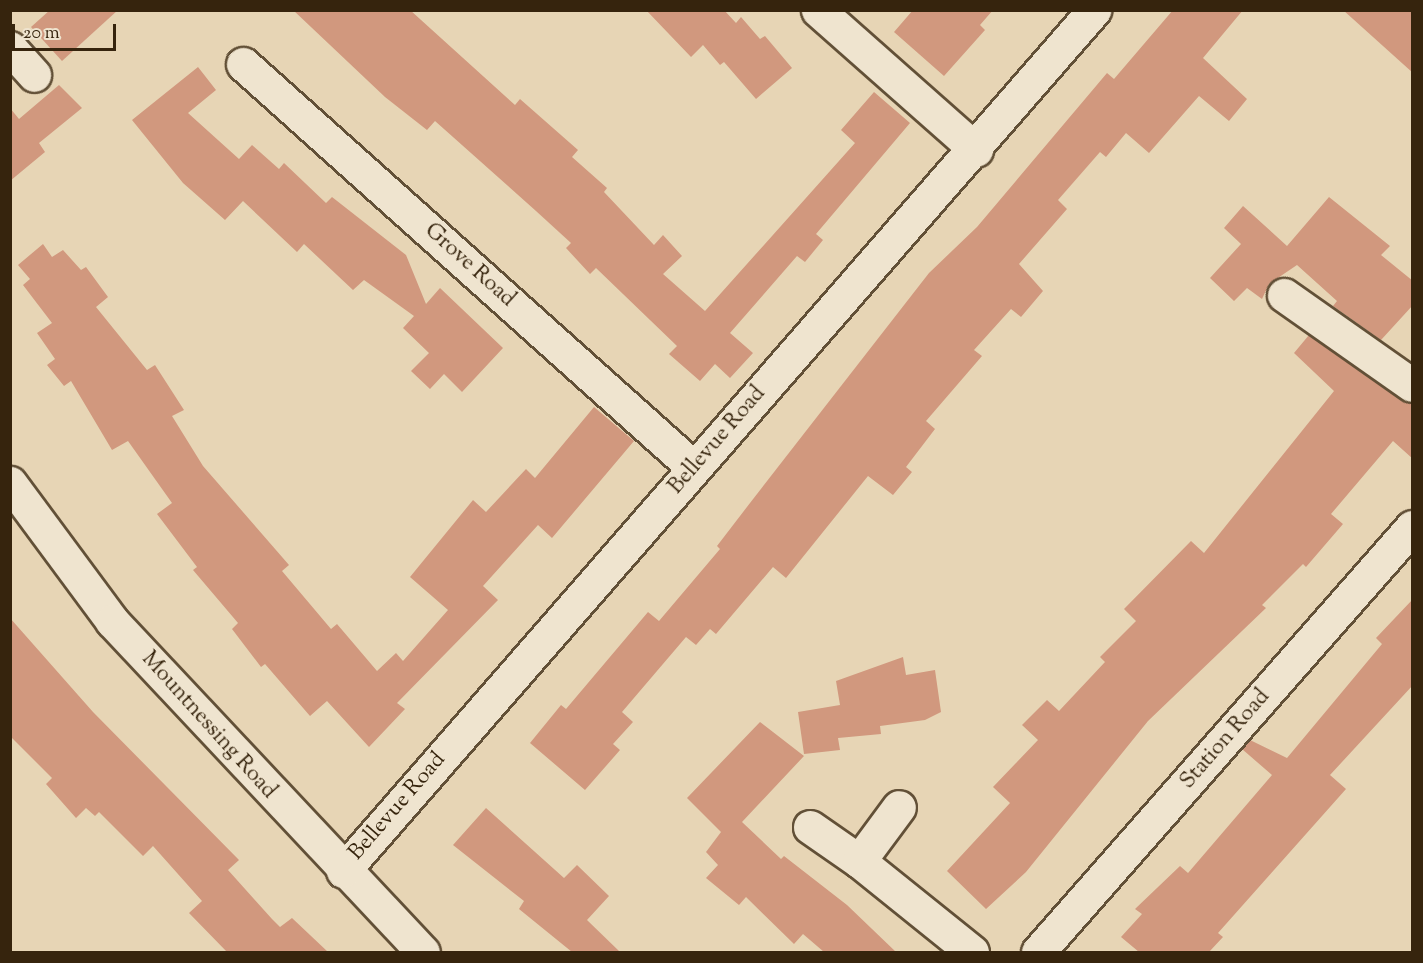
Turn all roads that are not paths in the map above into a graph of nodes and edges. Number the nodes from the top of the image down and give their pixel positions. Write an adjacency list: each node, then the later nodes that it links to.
1 (818, 10): 6 (street)
2 (1094, 10): 6 (street, Bellevue Road)
3 (10, 48): 5 (street)
4 (243, 64): 9 (street, Grove Road)
5 (34, 75)
6 (976, 150): 9 (street, Bellevue Road)
7 (1284, 295): 8 (street)
8 (1413, 385)
9 (694, 468): 15 (street, Bellevue Road)
10 (10, 483): 15 (street, Mountnessing Road)
11 (1413, 527): 18 (street, Station Road)
12 (899, 807): 14 (street)
13 (810, 827): 14 (street)
14 (859, 861): 17 (street)
15 (342, 871): 16 (street, Mountnessing Road)
16 (423, 952)
17 (972, 952)
18 (1038, 952)

